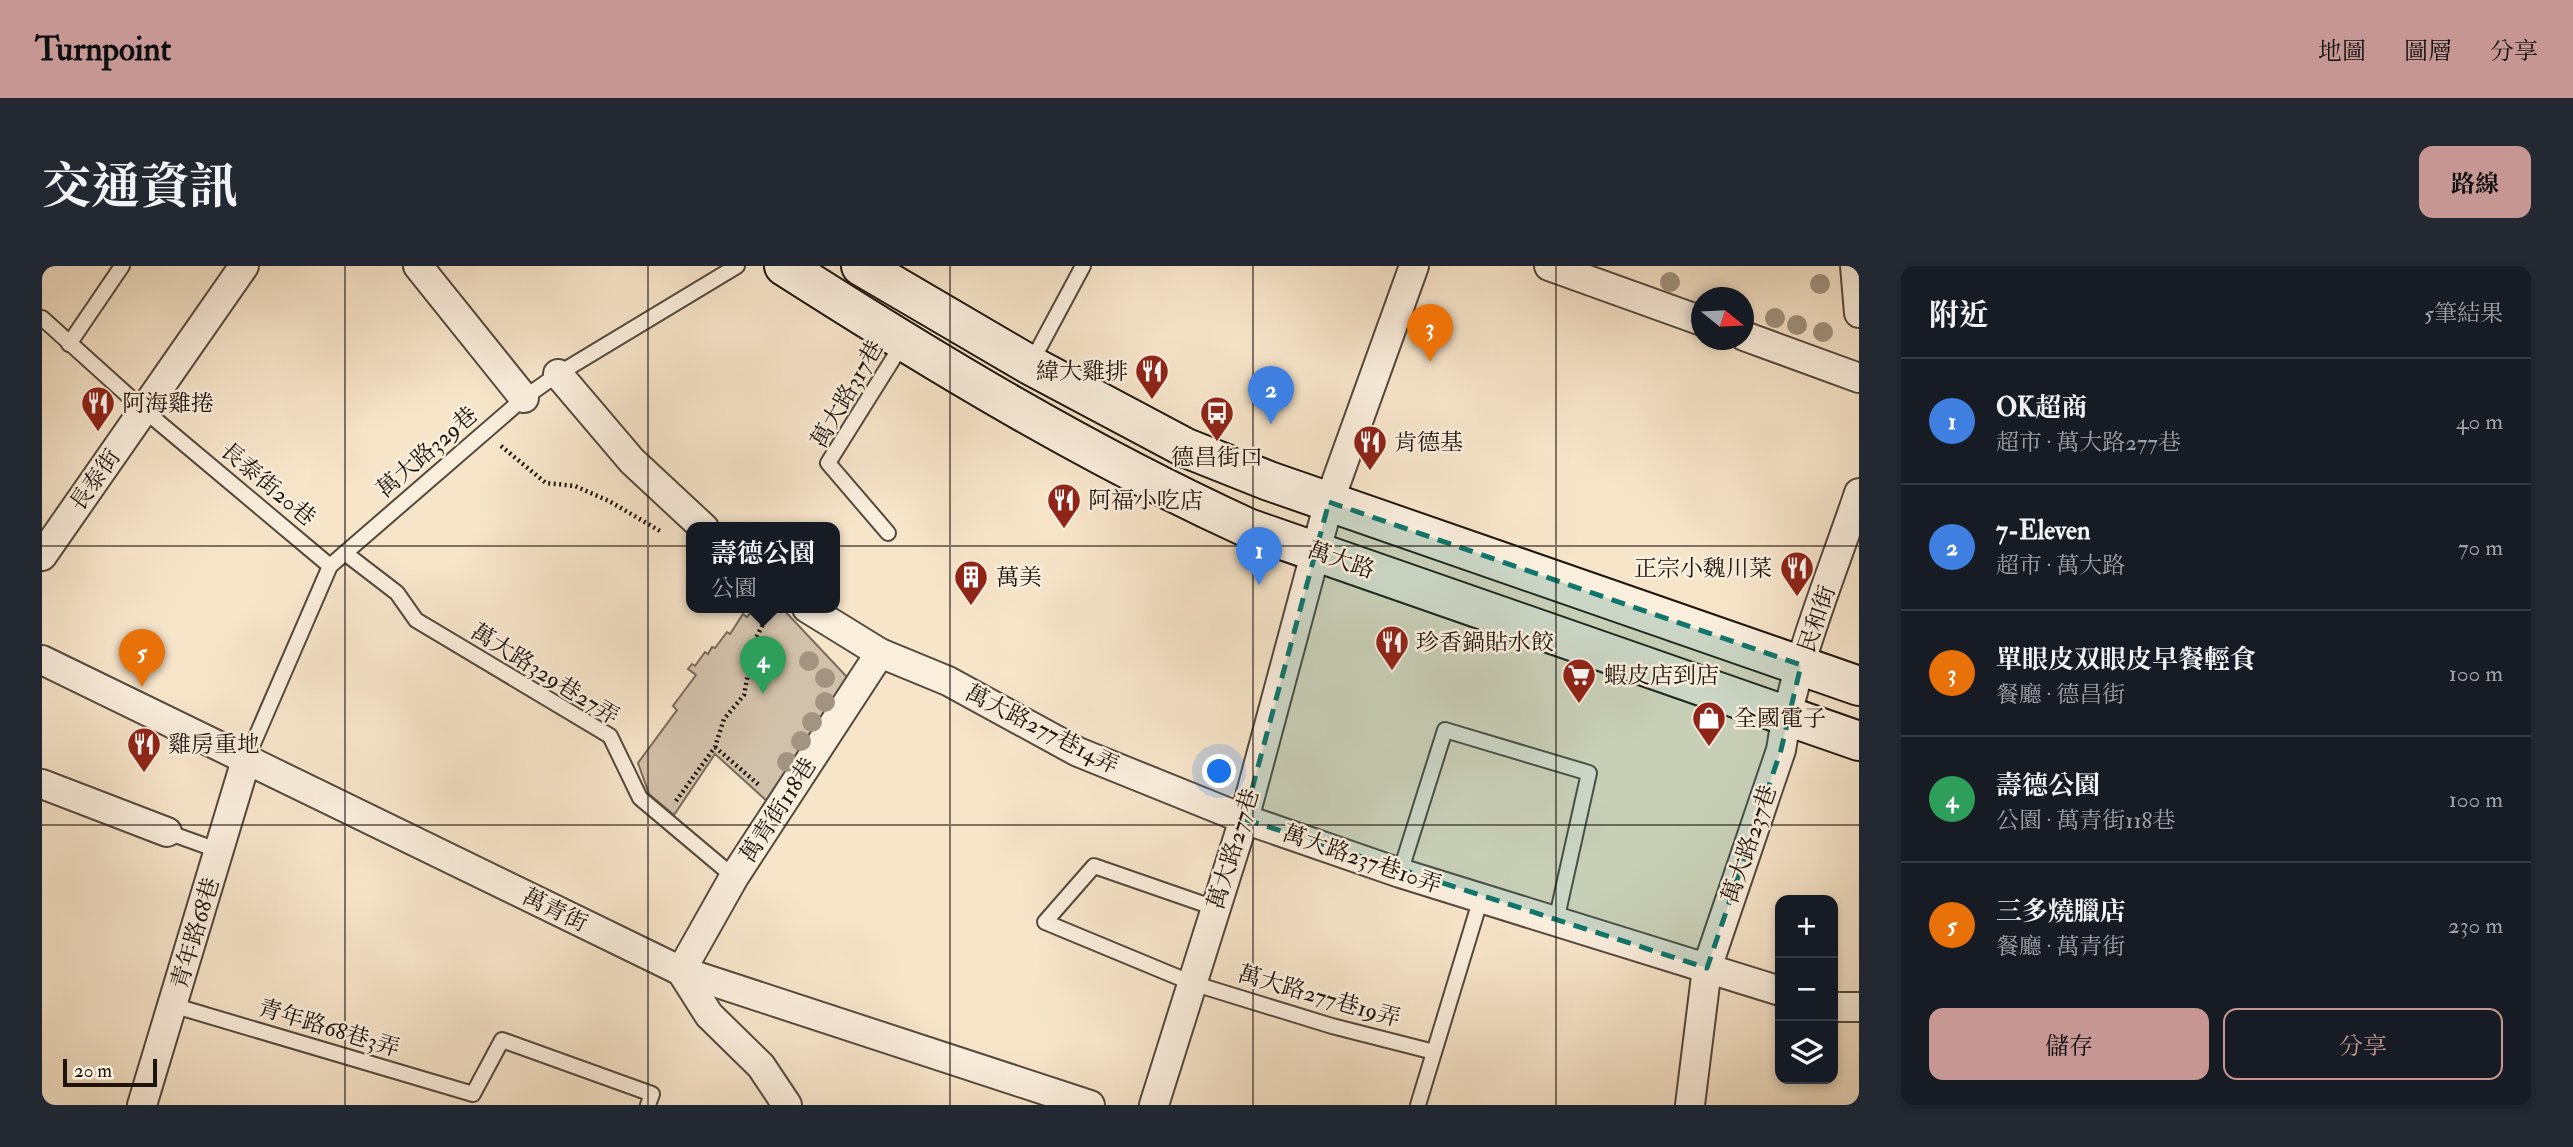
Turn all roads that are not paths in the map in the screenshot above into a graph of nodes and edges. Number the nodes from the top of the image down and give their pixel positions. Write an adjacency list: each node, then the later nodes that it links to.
1 (122, 266): 16 (lane)
2 (244, 266): 21 (street, 長泰街)
3 (418, 266): 20 (street)
4 (737, 266): 18 (lane, 萬大路329巷)
5 (784, 266): 15 (main road, 萬大路)
6 (861, 266): 17 (main road)
7 (1083, 266): 17 (lane)
8 (1414, 266): 23 (street, 萬大路277巷)
9 (1549, 266): 12 (street)
10 (1855, 266): 11 (street)
11 (1859, 313)
12 (1691, 317)
13 (42, 318): 16 (lane, 長泰街20巷)
14 (1754, 340): 19 (street)
15 (904, 342): 25 (lane, 萬大路317巷); 26 (main road, 萬大路)
16 (69, 344): 21 (lane, 長泰街20巷)
17 (1030, 365): 23 (main road)
18 (558, 374): 20 (lane, 萬大路329巷); 24 (street)
19 (1859, 378)
20 (524, 398): 27 (lane, 萬大路329巷)
21 (144, 410): 28 (street, 長泰街); 29 (lane, 長泰街20巷)
22 (1859, 493): 33 (street, 民和街)
23 (1329, 502): 26 (street, 萬大路277巷); 33 (main road)
24 (698, 522)
25 (888, 533)
26 (1316, 551): 35 (main road, 萬大路); 39 (street, 萬大路277巷)
27 (345, 553): 29 (lane, 萬大路329巷); 43 (lane, 萬大路329巷27弄)
28 (42, 556)
29 (330, 566): 37 (lane, 萬大路329巷)
30 (815, 613): 31 (street, 萬大路277巷14弄)
31 (880, 653): 39 (street, 萬大路277巷14弄); 43 (street, 萬青街118巷)
32 (42, 660): 37 (street, 萬青街)
33 (1801, 665): 34 (main road); 35 (street, 民和街)
34 (1859, 686)
35 (1786, 718): 36 (main road, 萬大路); 47 (street, 萬大路237巷)
36 (1859, 741)
37 (246, 760): 41 (street, 青年路68巷); 48 (street, 萬青街)
38 (42, 784): 40 (street)
39 (1244, 819): 42 (street, 萬大路237巷10弄); 45 (street, 萬大路277巷)
40 (167, 832): 41 (lane)
41 (220, 852): 51 (street, 青年路68巷)
42 (1400, 873): 44 (street, 萬大路237巷10弄); 46 (lane)
43 (734, 877): 48 (street, 萬青街118巷)
44 (1481, 898): 46 (street, 萬大路237巷10弄); 54 (lane)
45 (1215, 908): 49 (street, 萬大路277巷); 49 (lane, 萬大路277巷19弄)
46 (1556, 921): 47 (street, 萬大路237巷10弄)
47 (1707, 968): 50 (street, 萬大路237巷10弄); 62 (street, 萬大路237巷)
48 (681, 971): 58 (street); 59 (street, 萬青街)
49 (1192, 983): 54 (lane, 萬大路277巷19弄); 60 (street, 萬大路277巷)
50 (1775, 989)
51 (172, 1005): 55 (lane, 青年路68巷3弄); 56 (street, 青年路68巷)
52 (1838, 1007): 53 (street)
53 (1859, 1007)
54 (1434, 1052): 61 (lane)
55 (471, 1100): 57 (lane, 青年路68巷3弄)
56 (142, 1105)
57 (648, 1105)
58 (787, 1105)
59 (1090, 1105)
60 (1154, 1105)
61 (1418, 1105)
62 (1690, 1105)

